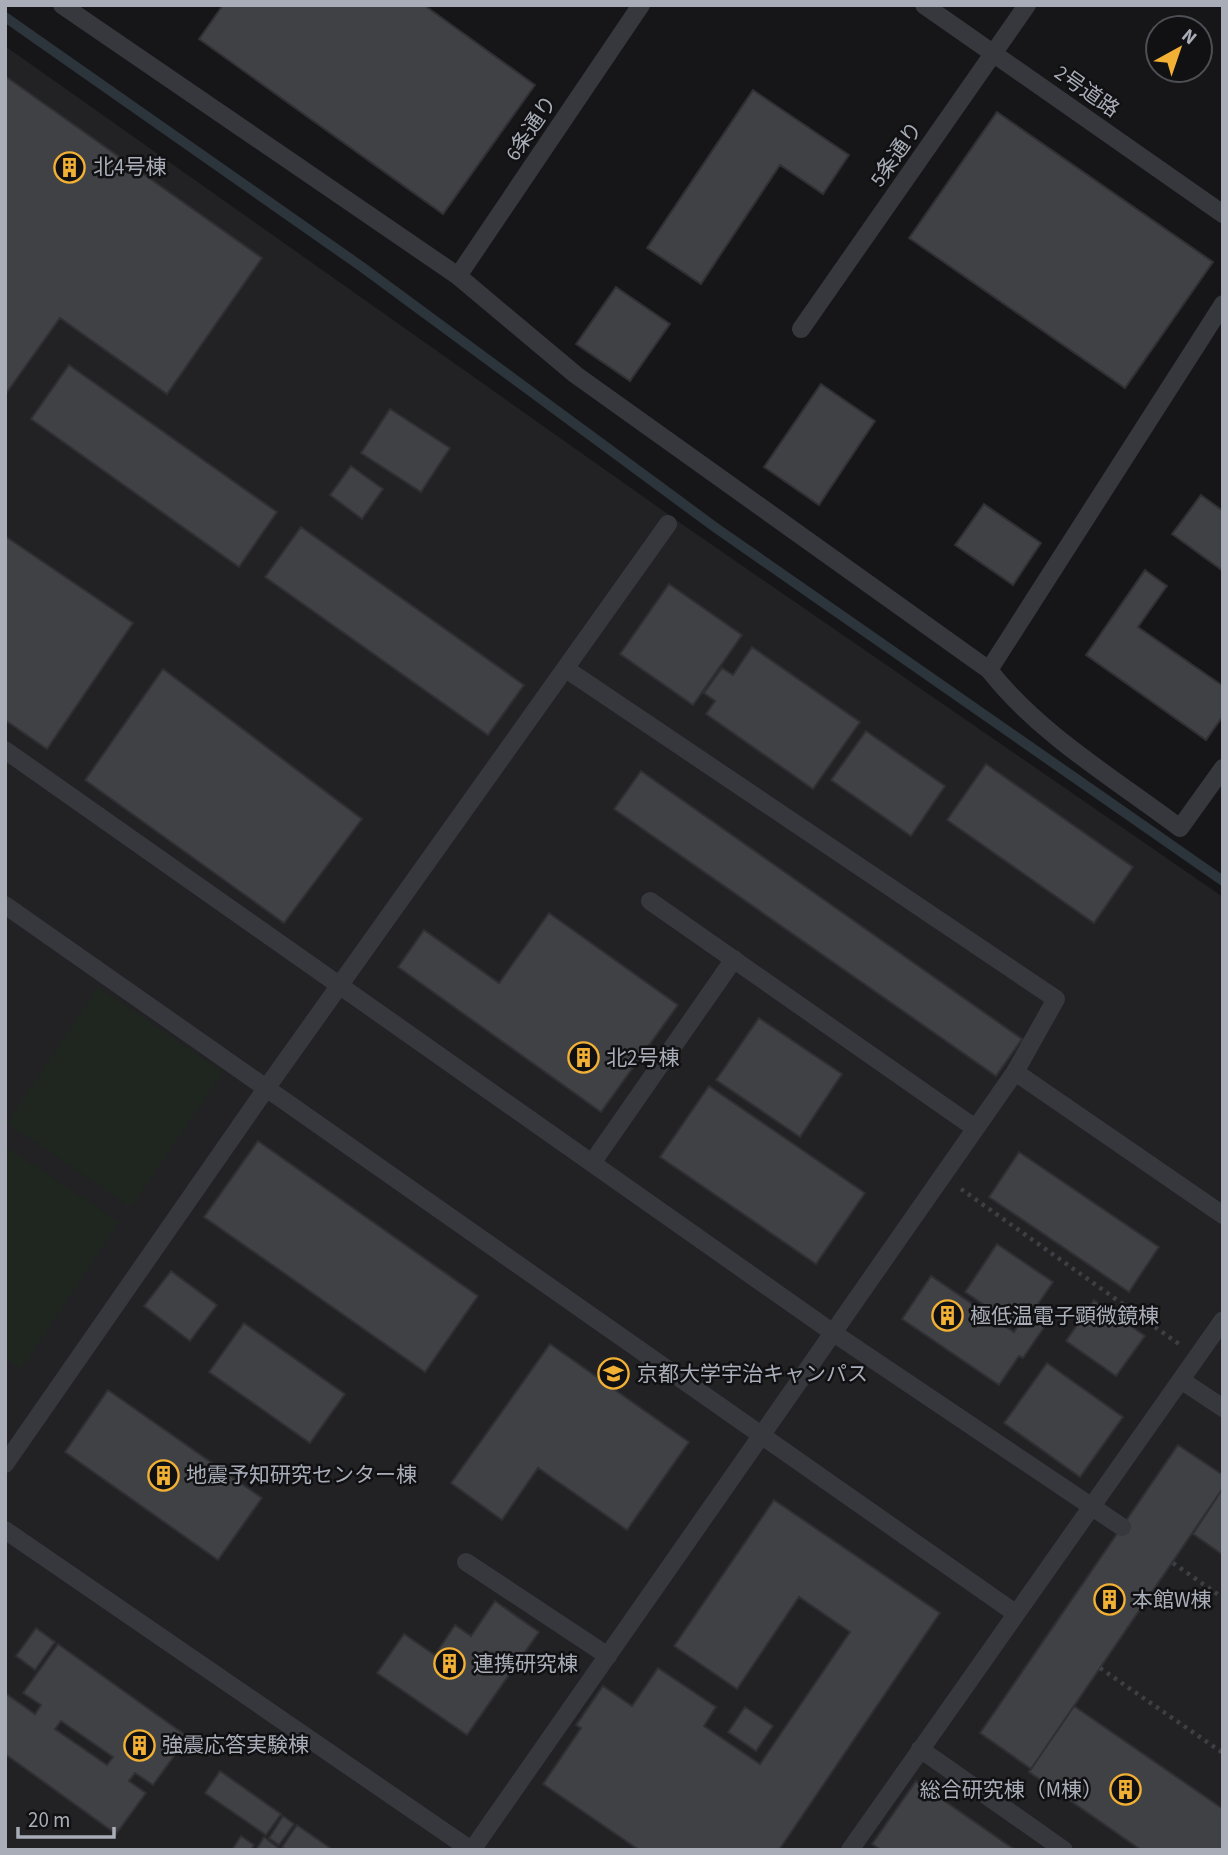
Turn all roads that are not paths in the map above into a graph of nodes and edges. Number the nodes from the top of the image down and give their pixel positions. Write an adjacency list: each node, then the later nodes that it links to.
1 (62, 5): 7 (lane)
2 (641, 5): 7 (lane, 6条通り)
3 (925, 5): 5 (lane, 2号道路)
4 (1027, 5): 5 (lane, 5条通り)
5 (994, 54): 6 (lane, 2号道路); 9 (lane, 5条通り)
6 (1223, 214)
7 (458, 276): 12 (lane)
8 (1223, 304): 12 (lane)
9 (801, 329)
10 (668, 524): 11 (lane)
11 (566, 669): 18 (lane); 19 (lane)
12 (989, 670): 14 (lane)
13 (5, 750): 18 (lane)
14 (1223, 768)
15 (650, 901): 17 (lane)
16 (5, 905): 20 (lane)
17 (734, 959): 21 (lane); 22 (lane)
18 (340, 987): 20 (lane); 22 (lane)
19 (1015, 1072): 21 (lane); 23 (lane)
20 (265, 1090): 28 (lane); 29 (lane)
21 (975, 1128): 25 (lane)
22 (592, 1163): 25 (lane)
23 (1223, 1215)
24 (1223, 1321): 26 (lane)
25 (832, 1332): 28 (lane); 30 (lane)
26 (1181, 1380): 27 (lane); 30 (lane)
27 (1223, 1408)
28 (762, 1434): 34 (lane); 35 (lane)
29 (5, 1464)
30 (1090, 1507): 31 (lane); 34 (lane)
31 (1122, 1527)
32 (5, 1530): 37 (lane)
33 (466, 1562): 35 (lane)
34 (1015, 1613): 36 (lane)
35 (608, 1656): 37 (lane)
36 (920, 1749): 38 (lane); 39 (lane)
37 (472, 1850)
38 (850, 1850)
39 (1064, 1850)

